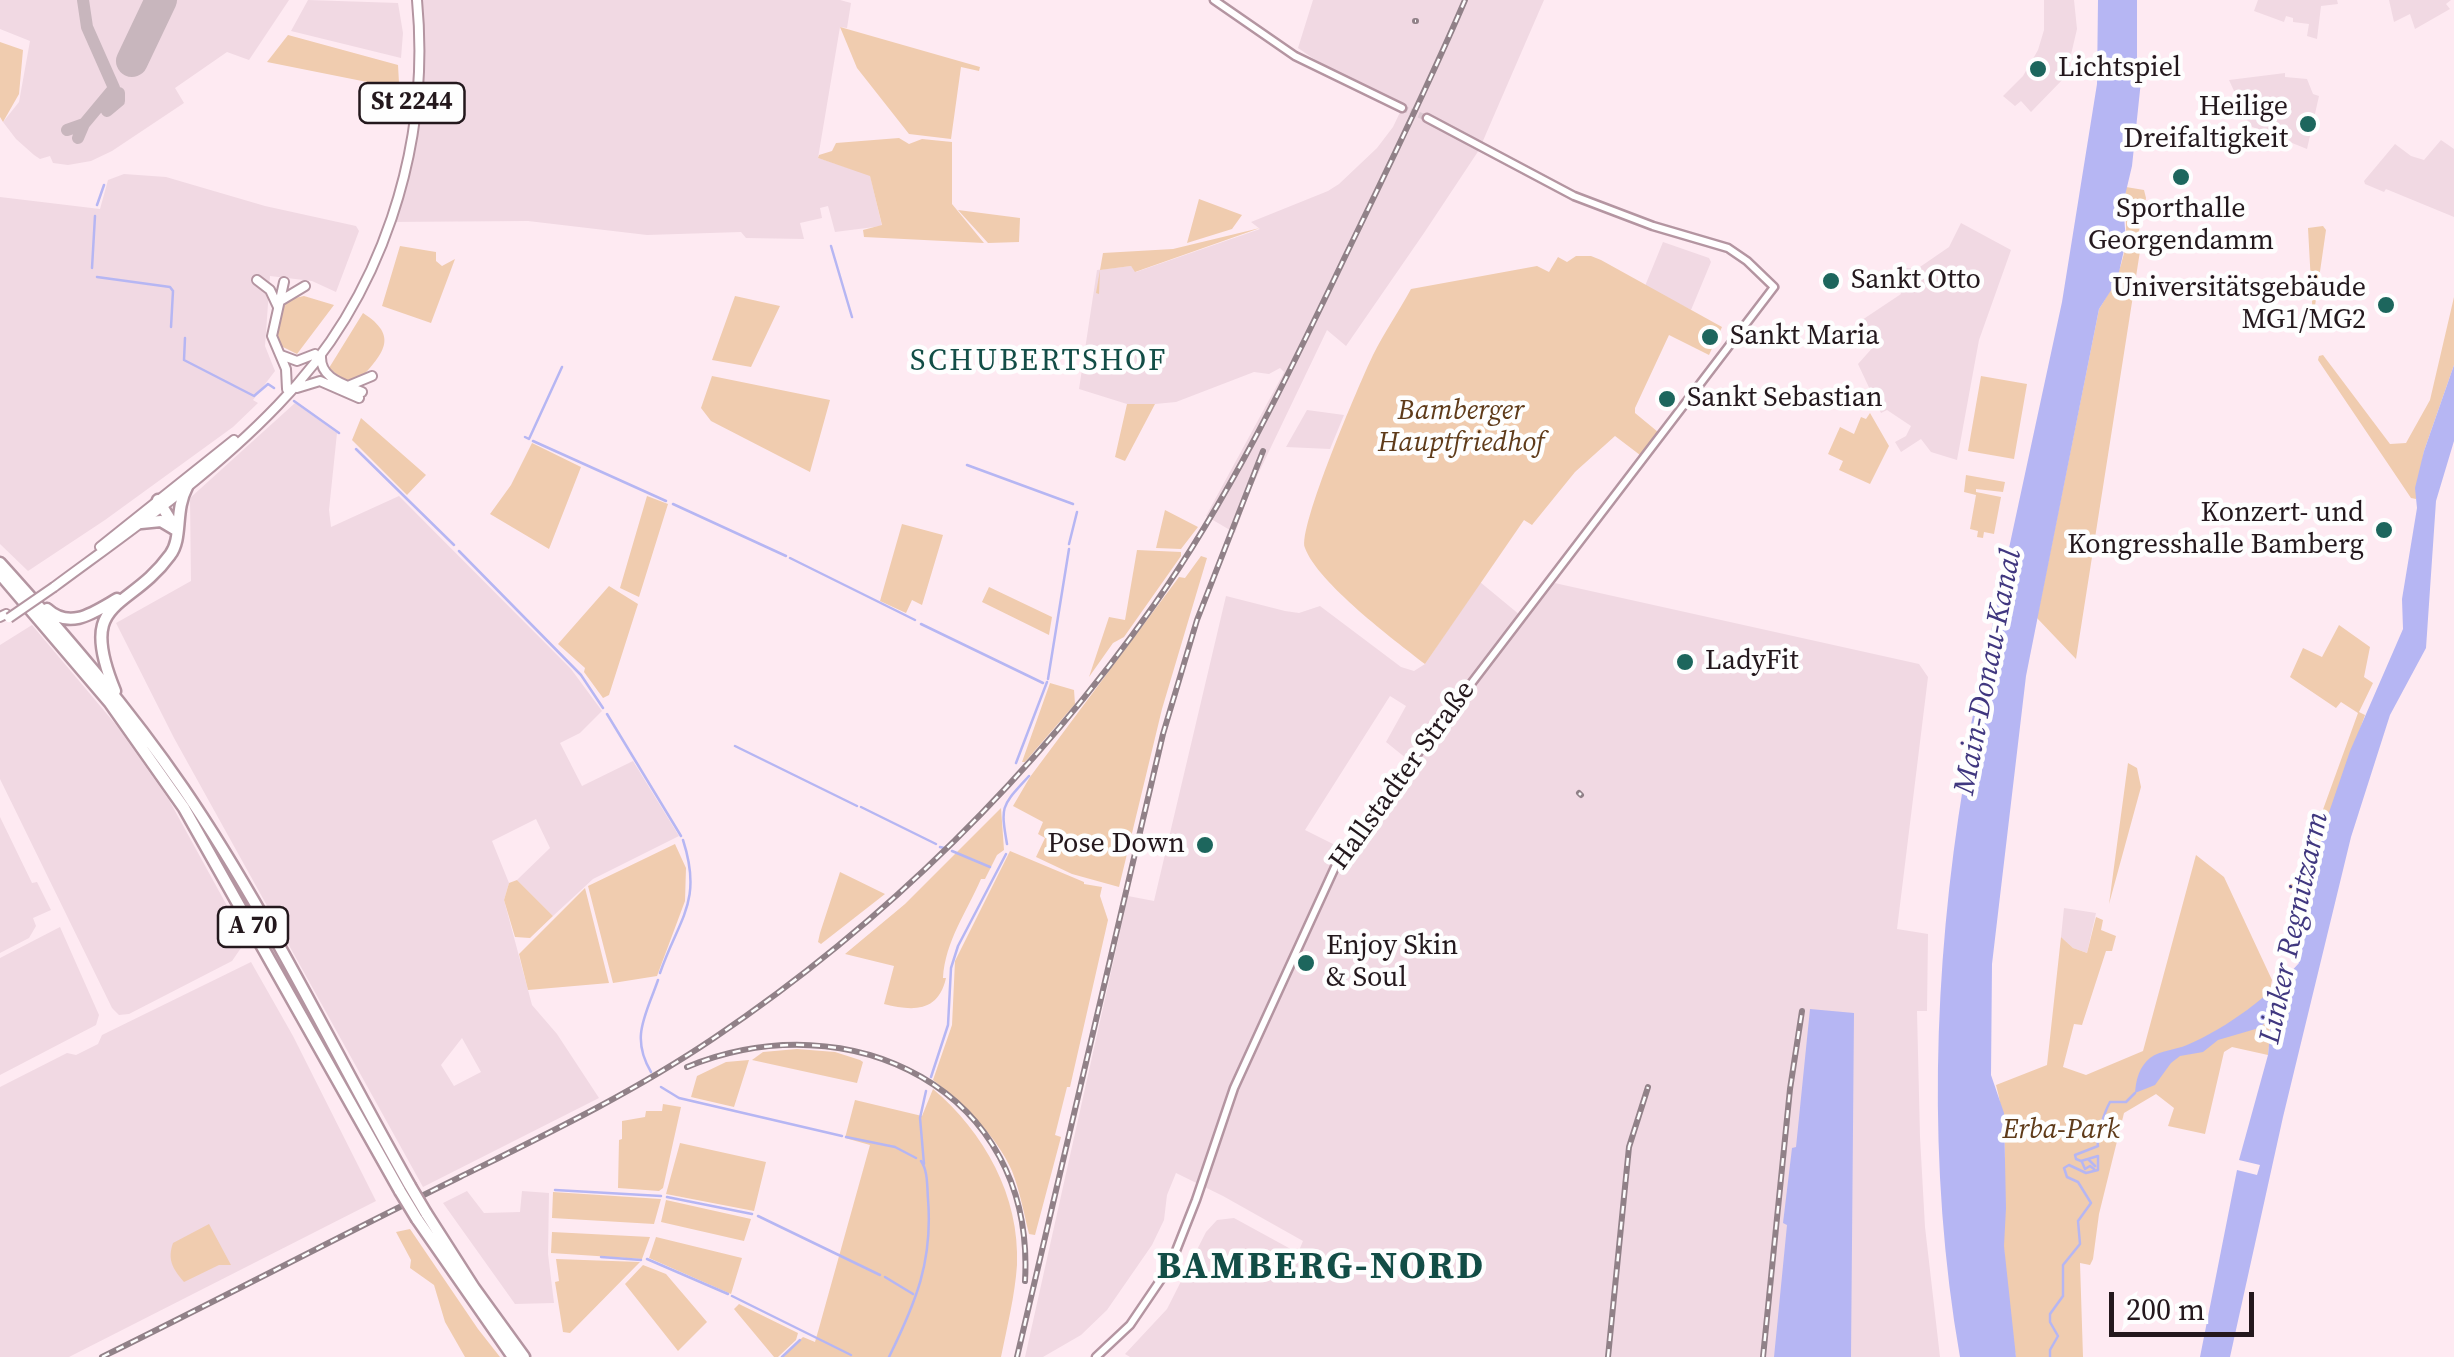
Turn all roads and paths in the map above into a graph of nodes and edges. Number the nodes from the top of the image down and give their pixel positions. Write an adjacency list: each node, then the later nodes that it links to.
1 (414, 0): 10 (main road, St 2244)
2 (1214, 0): 3 (main road)
3 (1402, 108)
4 (1427, 118): 30 (main road, Hallstadter Straße)
5 (257, 280): 8 (main road)
6 (284, 282): 8 (main road)
7 (305, 286): 8 (main road)
8 (279, 304): 9 (main road)
9 (277, 352): 10 (main road); 13 (main road)
10 (318, 354): 12 (main road); 13 (main road, St 2244)
11 (372, 376): 12 (main road)
12 (348, 386): 13 (main road)
13 (290, 389): 14 (main road, St 2244); 15 (main road, St 2244)
14 (187, 487): 15 (main road, St 2244); 17 (highway)
15 (160, 503): 16 (main road, St 2244); 17 (highway); 20 (main road, St 2244)
16 (141, 523): 17 (highway); 20 (main road, St 2244)
17 (176, 530): 22 (highway)
18 (0, 563): 21 (highway, A 70)
19 (0, 576): 25 (highway, A 70)
20 (52, 585): 23 (main road, St 2244, bridge)
21 (28, 594): 22 (highway); 24 (highway, A 70)
22 (126, 594): 24 (highway)
23 (4, 618)
24 (119, 701): 25 (highway, A 70)
25 (367, 1123): 26 (highway, A 70); 26 (highway, A 70)
26 (405, 1189): 27 (highway, A 70, bridge)
27 (422, 1216): 28 (highway, A 70); 29 (highway, A 70)
28 (512, 1357)
29 (524, 1357)
30 (1096, 1357)

